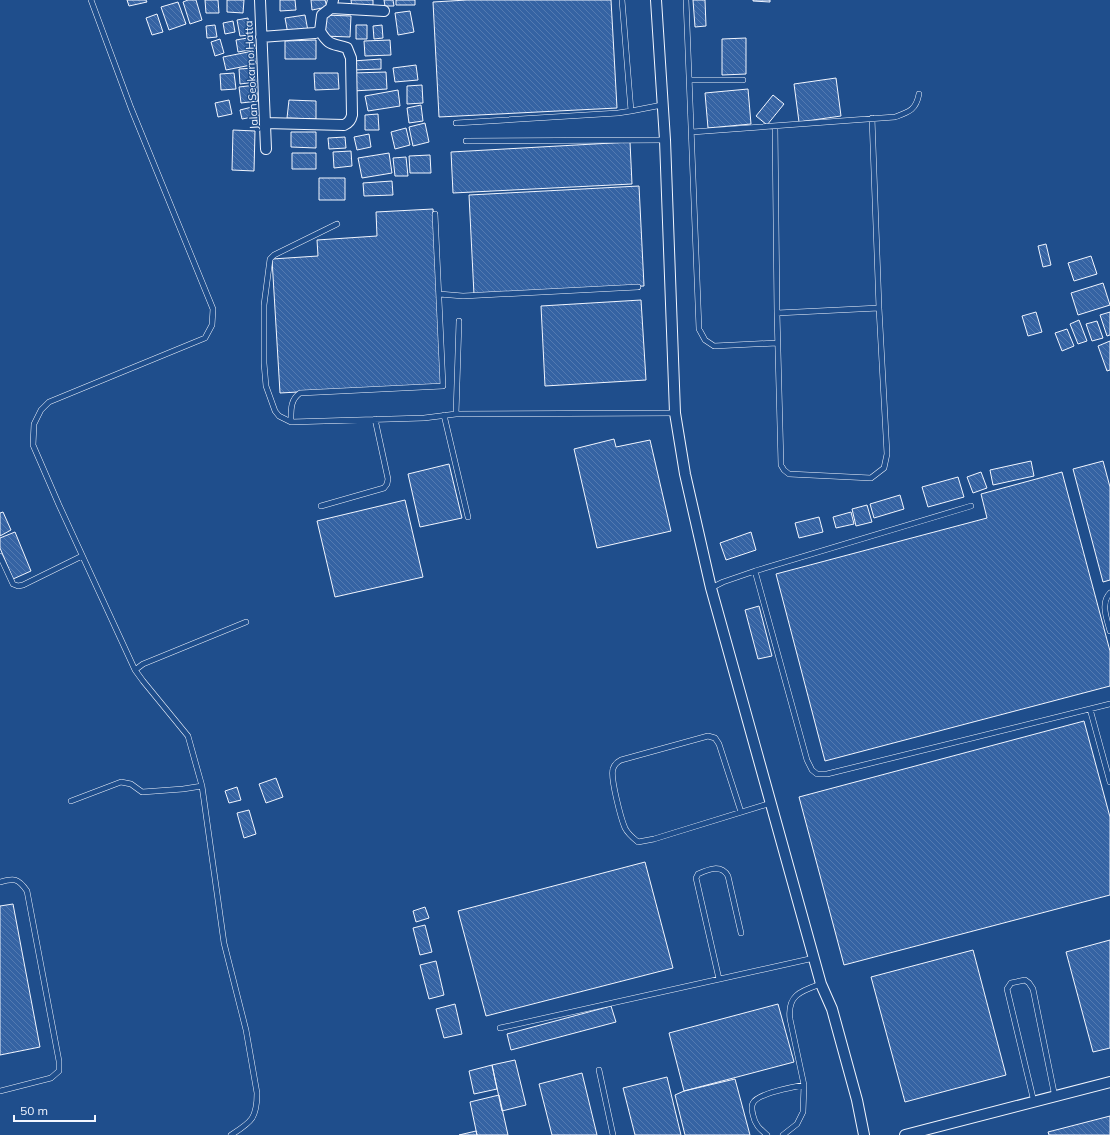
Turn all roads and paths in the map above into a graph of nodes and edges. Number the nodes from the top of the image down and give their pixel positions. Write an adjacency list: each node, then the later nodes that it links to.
1 (91, 0): 40 (lane)
2 (260, 0): 9 (street, Jalan Seokarno Hatta)
3 (622, 0): 14 (lane)
4 (656, 0): 13 (street)
5 (686, 0): 10 (lane)
6 (332, 4): 7 (street); 8 (street)
7 (384, 11)
8 (320, 31): 9 (street); 16 (street)
9 (261, 37): 16 (street, Jalan Seokarno Hatta)
10 (690, 80): 11 (lane); 19 (lane)
11 (743, 80)
12 (919, 94): 15 (lane)
13 (662, 105): 14 (lane); 20 (street)
14 (631, 111): 17 (lane)
15 (872, 118): 18 (lane); 27 (lane)
16 (265, 123): 22 (street, Jalan Seokarno Hatta)
17 (456, 123)
18 (775, 126): 19 (lane); 28 (lane)
19 (692, 132): 30 (lane)
20 (665, 140): 21 (lane); 31 (street)
21 (466, 141)
22 (266, 149)
23 (435, 214): 26 (lane)
24 (337, 224): 35 (lane)
25 (638, 287): 26 (lane)
26 (440, 294): 35 (lane)
27 (879, 308): 28 (lane); 30 (lane)
28 (777, 313): 30 (lane)
29 (458, 321): 32 (lane)
30 (777, 343)
31 (675, 413): 32 (lane); 42 (street)
32 (456, 414): 33 (lane)
33 (444, 415): 34 (lane); 38 (lane)
34 (375, 419): 35 (lane); 36 (lane)
35 (291, 422)
36 (321, 506)
37 (971, 506): 41 (lane)
38 (468, 517)
39 (0, 556): 40 (lane)
40 (82, 556): 46 (lane)
41 (755, 571): 42 (lane); 48 (lane)
42 (711, 588): 52 (street)
43 (1110, 593): 45 (lane)
44 (246, 622): 46 (lane)
45 (1110, 631)
46 (135, 670): 50 (lane)
47 (1110, 704): 48 (lane)
48 (1090, 709): 49 (lane)
49 (1110, 782)
50 (202, 786): 51 (lane); 66 (lane)
51 (70, 801)
52 (771, 803): 53 (lane); 56 (street)
53 (741, 812): 53 (lane)
54 (0, 882): 63 (lane)
55 (741, 933): 57 (lane)
56 (814, 958): 57 (lane); 58 (street)
57 (719, 979): 59 (lane)
58 (821, 984): 62 (lane); 70 (street)
59 (500, 1028)
60 (598, 1070): 67 (lane)
61 (1110, 1082): 64 (street)
62 (804, 1084): 68 (lane); 69 (lane)
63 (0, 1091)
64 (1055, 1097): 65 (street); 65 (lane)
65 (1034, 1102): 71 (street)
66 (231, 1135)
67 (613, 1135)
68 (767, 1135)
69 (783, 1135)
70 (864, 1135)
71 (905, 1135)

